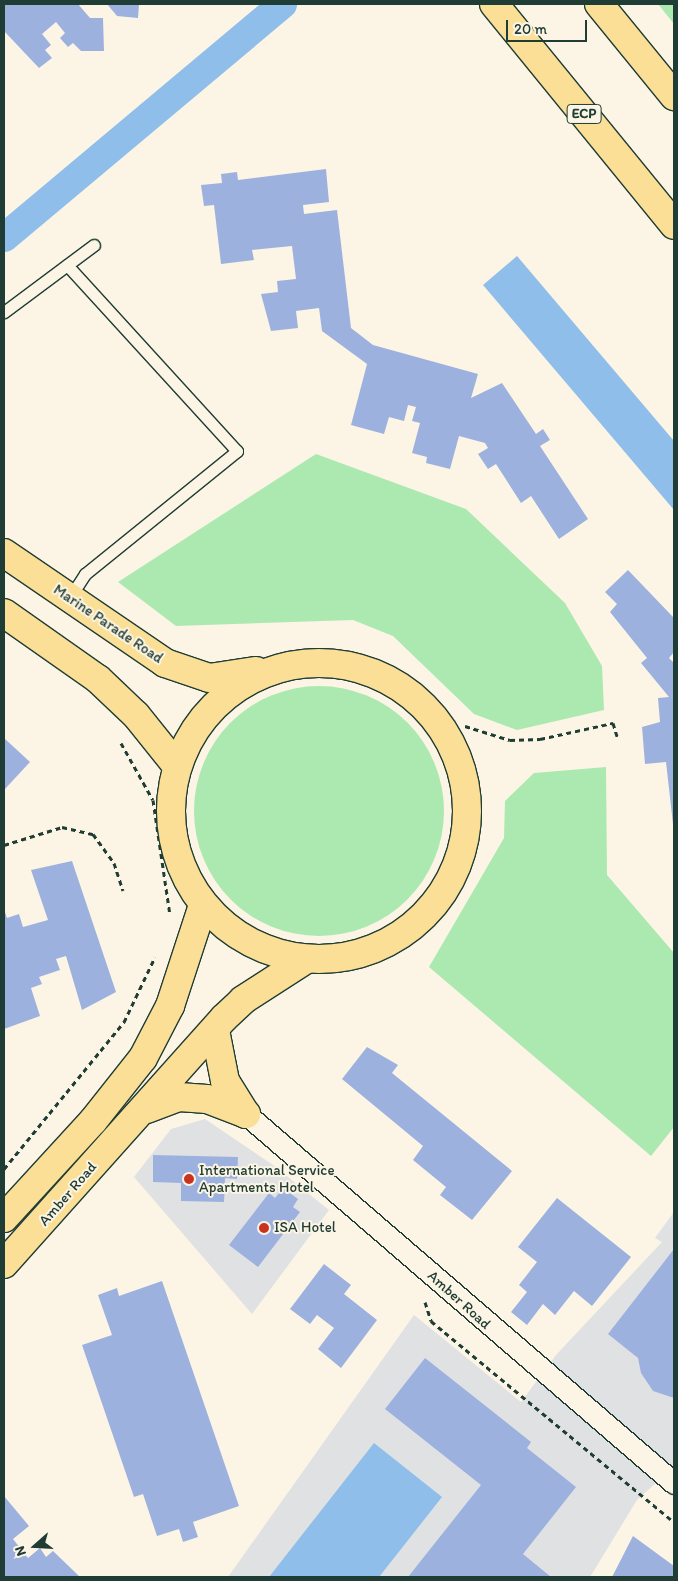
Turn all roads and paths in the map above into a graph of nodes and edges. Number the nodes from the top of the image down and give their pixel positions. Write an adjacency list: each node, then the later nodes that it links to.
1 (494, 4): 4 (main road, ECP)
2 (599, 4): 3 (main road)
3 (674, 96)
4 (674, 225)
5 (94, 245): 6 (lane)
6 (67, 265): 7 (lane); 9 (lane)
7 (4, 312)
8 (4, 553): 9 (main road, Marine Parade Road)
9 (70, 598): 11 (main road, Marine Parade Road)
10 (4, 613): 15 (main road)
11 (279, 667): 15 (main road); 21 (main road)
12 (465, 726): 14 (path)
13 (116, 734): 19 (path)
14 (617, 736)
15 (177, 766): 18 (main road)
16 (4, 846): 17 (path)
17 (124, 891)
18 (203, 904): 21 (main road); 26 (main road, Amber Road)
19 (171, 924)
20 (158, 950): 25 (path)
21 (305, 960): 22 (main road, Amber Road)
22 (215, 1030): 23 (main road, Amber Road); 24 (main road)
23 (139, 1112): 24 (main road); 27 (main road, Amber Road)
24 (246, 1114): 29 (street, Amber Road)
25 (4, 1169)
26 (8, 1213): 27 (lane)
27 (36, 1230): 28 (main road, Amber Road)
28 (4, 1264)
29 (674, 1483)

